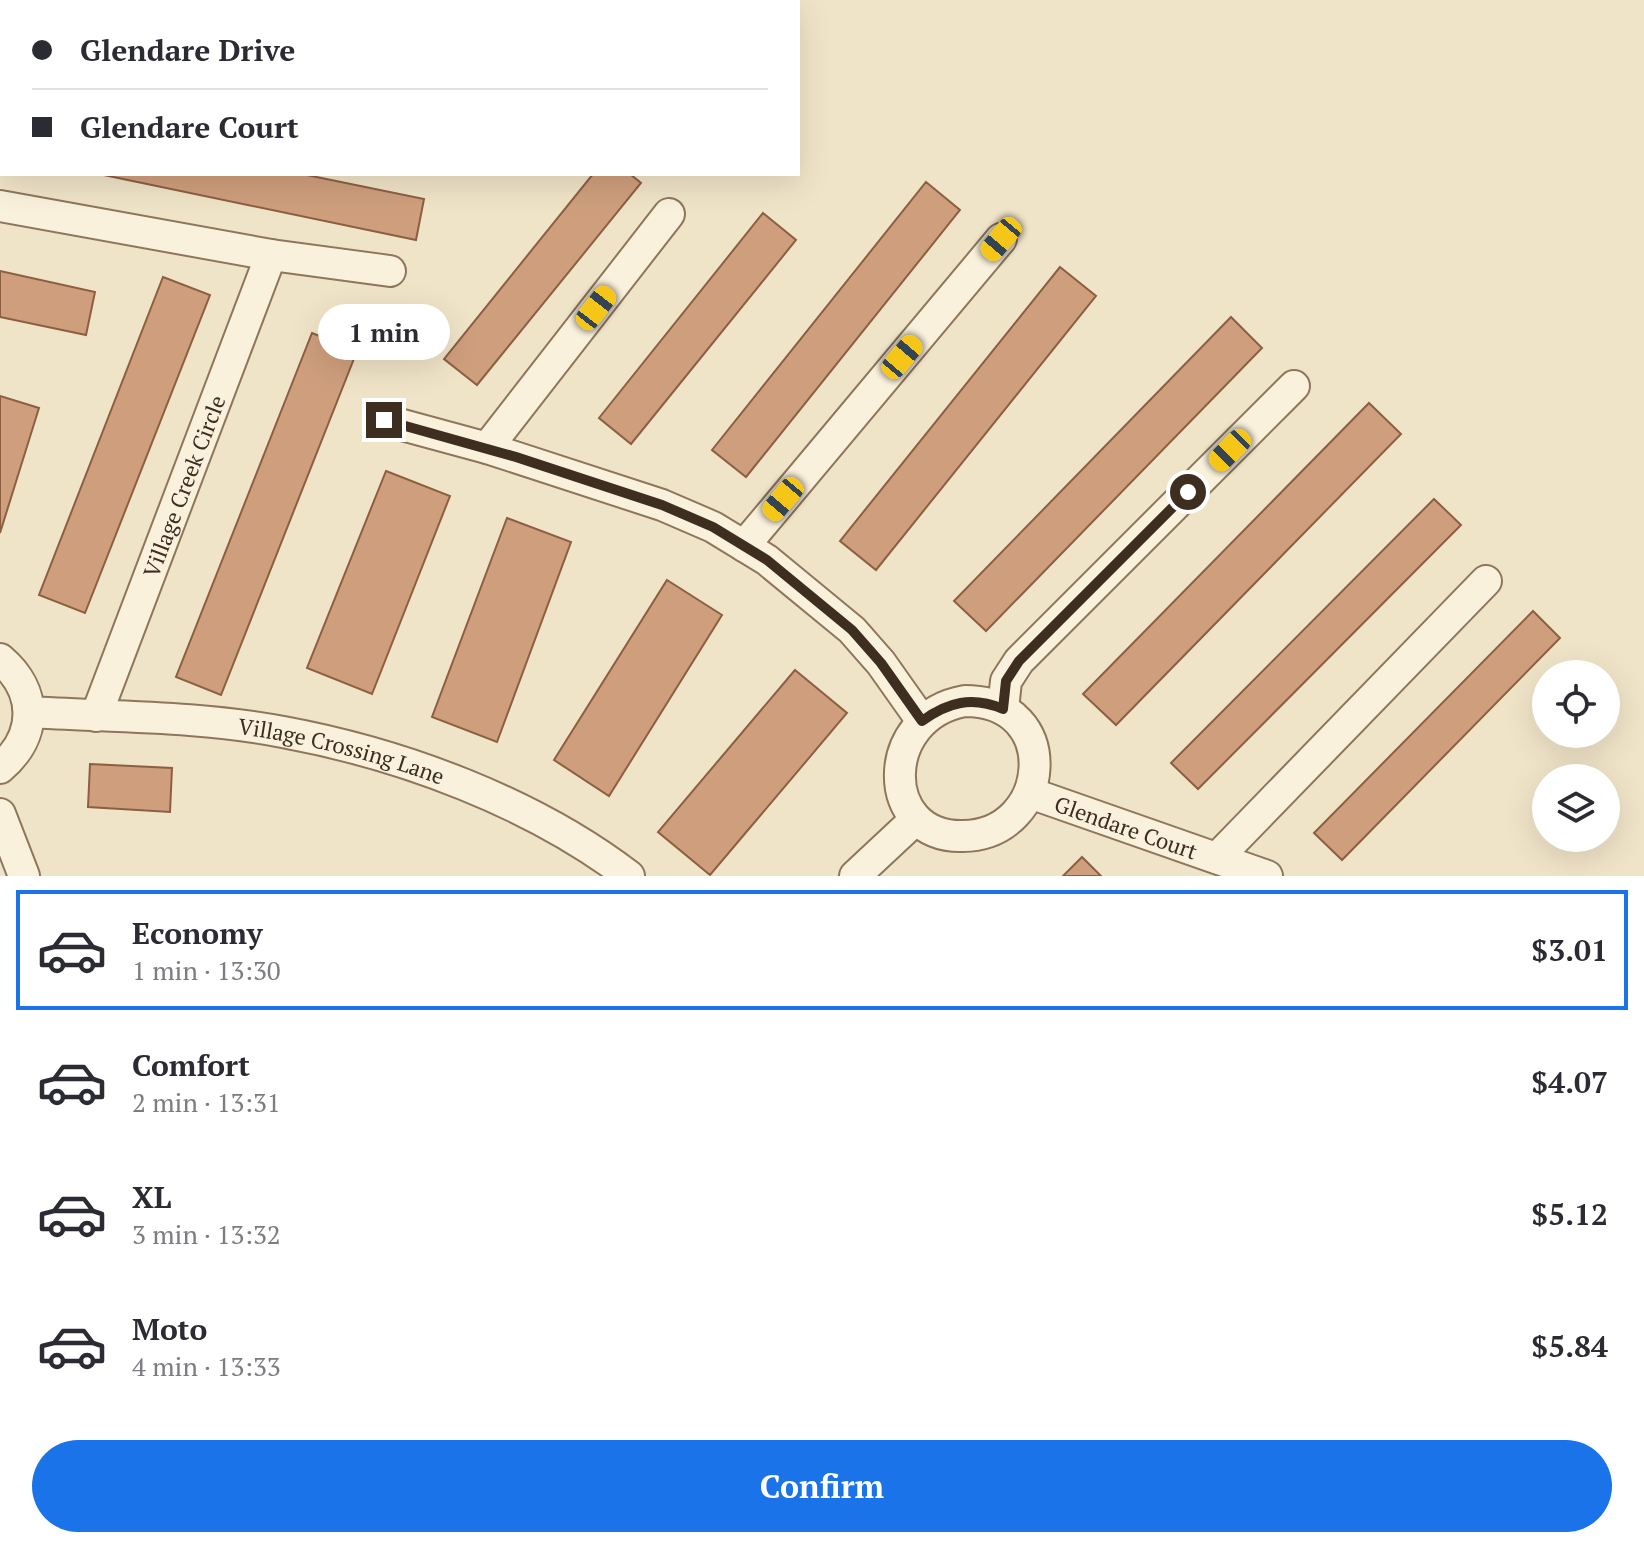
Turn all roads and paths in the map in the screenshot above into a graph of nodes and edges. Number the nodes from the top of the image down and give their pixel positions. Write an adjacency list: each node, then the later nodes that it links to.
1 (0, 206): 4 (street)
2 (669, 214): 8 (street)
3 (1001, 239): 9 (street)
4 (271, 255): 5 (street); 14 (street, Village Creek Circle)
5 (390, 271)
6 (1294, 386): 12 (street)
7 (384, 420): 8 (street)
8 (487, 448): 9 (street)
9 (744, 546): 15 (street)
10 (1486, 581): 20 (street)
11 (0, 659): 13 (street)
12 (1003, 709): 15 (street); 17 (street)
13 (29, 712): 14 (street, Village Crossing Lane); 16 (street)
14 (96, 716): 22 (street, Village Crossing Lane)
15 (922, 721): 19 (street)
16 (0, 768)
17 (1030, 793): 19 (street); 20 (street, Glendare Court)
18 (0, 814): 21 (street)
19 (916, 819): 23 (street)
20 (1217, 858): 24 (street, Glendare Court)
21 (24, 876)
22 (629, 876)
23 (855, 876)
24 (1267, 876)

